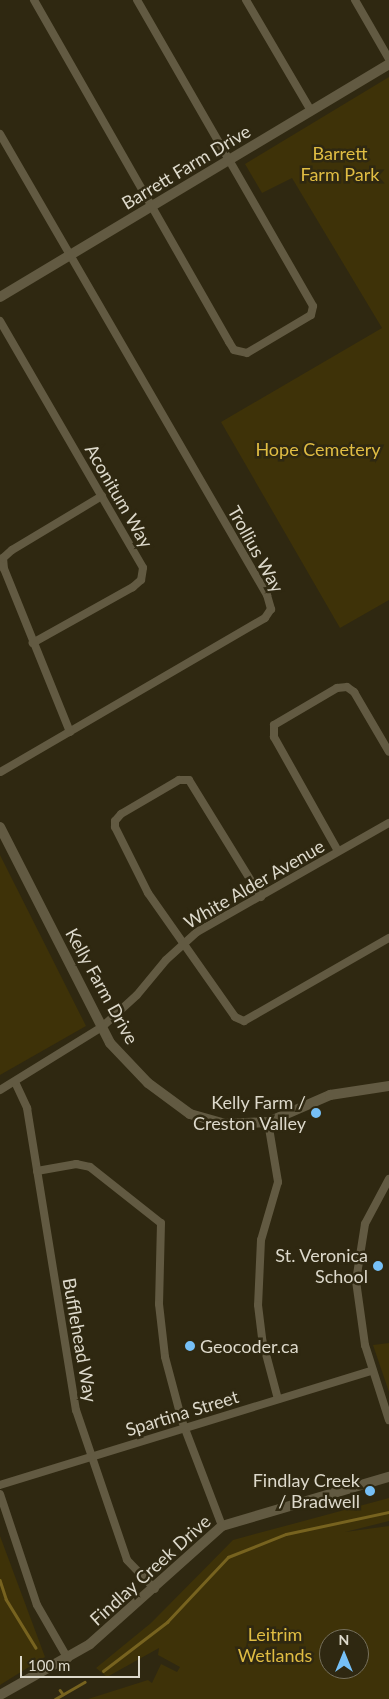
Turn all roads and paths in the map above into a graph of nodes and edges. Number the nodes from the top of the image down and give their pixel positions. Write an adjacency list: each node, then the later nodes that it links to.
1 (34, 0): 10 (street)
2 (137, 0): 9 (street)
3 (246, 0): 7 (street)
4 (355, 0): 5 (street)
5 (389, 59)
6 (389, 64): 7 (street, Barrett Farm Drive)
7 (311, 111): 9 (street, Barrett Farm Drive)
8 (0, 134): 11 (street)
9 (230, 159): 10 (street, Barrett Farm Drive); 10 (street)
10 (151, 207): 11 (street, Barrett Farm Drive)
11 (70, 255): 12 (street, Barrett Farm Drive); 16 (street, Trollius Way)
12 (0, 296)
13 (0, 321): 14 (street, Aconitum Way)
14 (102, 496): 15 (street); 15 (street, Aconitum Way)
15 (33, 643): 16 (street)
16 (70, 732): 18 (street, Trollius Way)
17 (389, 752): 21 (street)
18 (0, 772)
19 (389, 823): 21 (street, White Alder Avenue)
20 (0, 827): 25 (street, Kelly Farm Drive)
21 (338, 852): 22 (street, White Alder Avenue)
22 (261, 897): 24 (street, White Alder Avenue); 24 (street)
23 (389, 938): 24 (street)
24 (183, 943): 25 (street, White Alder Avenue)
25 (102, 1027): 26 (street, White Alder Avenue); 29 (street, Kelly Farm Drive)
26 (15, 1082): 28 (street, White Alder Avenue); 30 (street, Bufflehead Way)
27 (389, 1086): 29 (street, Kelly Farm Drive)
28 (0, 1090)
29 (268, 1122): 33 (street)
30 (37, 1171): 35 (street); 36 (street, Bufflehead Way)
31 (389, 1179): 32 (street)
32 (373, 1370): 33 (street, Spartina Street); 34 (street)
33 (278, 1399): 35 (street, Spartina Street)
34 (389, 1420)
35 (184, 1427): 36 (street, Spartina Street); 40 (street)
36 (91, 1458): 38 (street, Spartina Street); 41 (street, Bufflehead Way)
37 (389, 1477): 40 (street, Findlay Creek Drive)
38 (0, 1485)
39 (0, 1494): 42 (street)
40 (222, 1526): 41 (street, Findlay Creek Drive)
41 (154, 1589): 42 (street, Findlay Creek Drive)
42 (68, 1659): 43 (street, Findlay Creek Drive)
43 (0, 1695)

